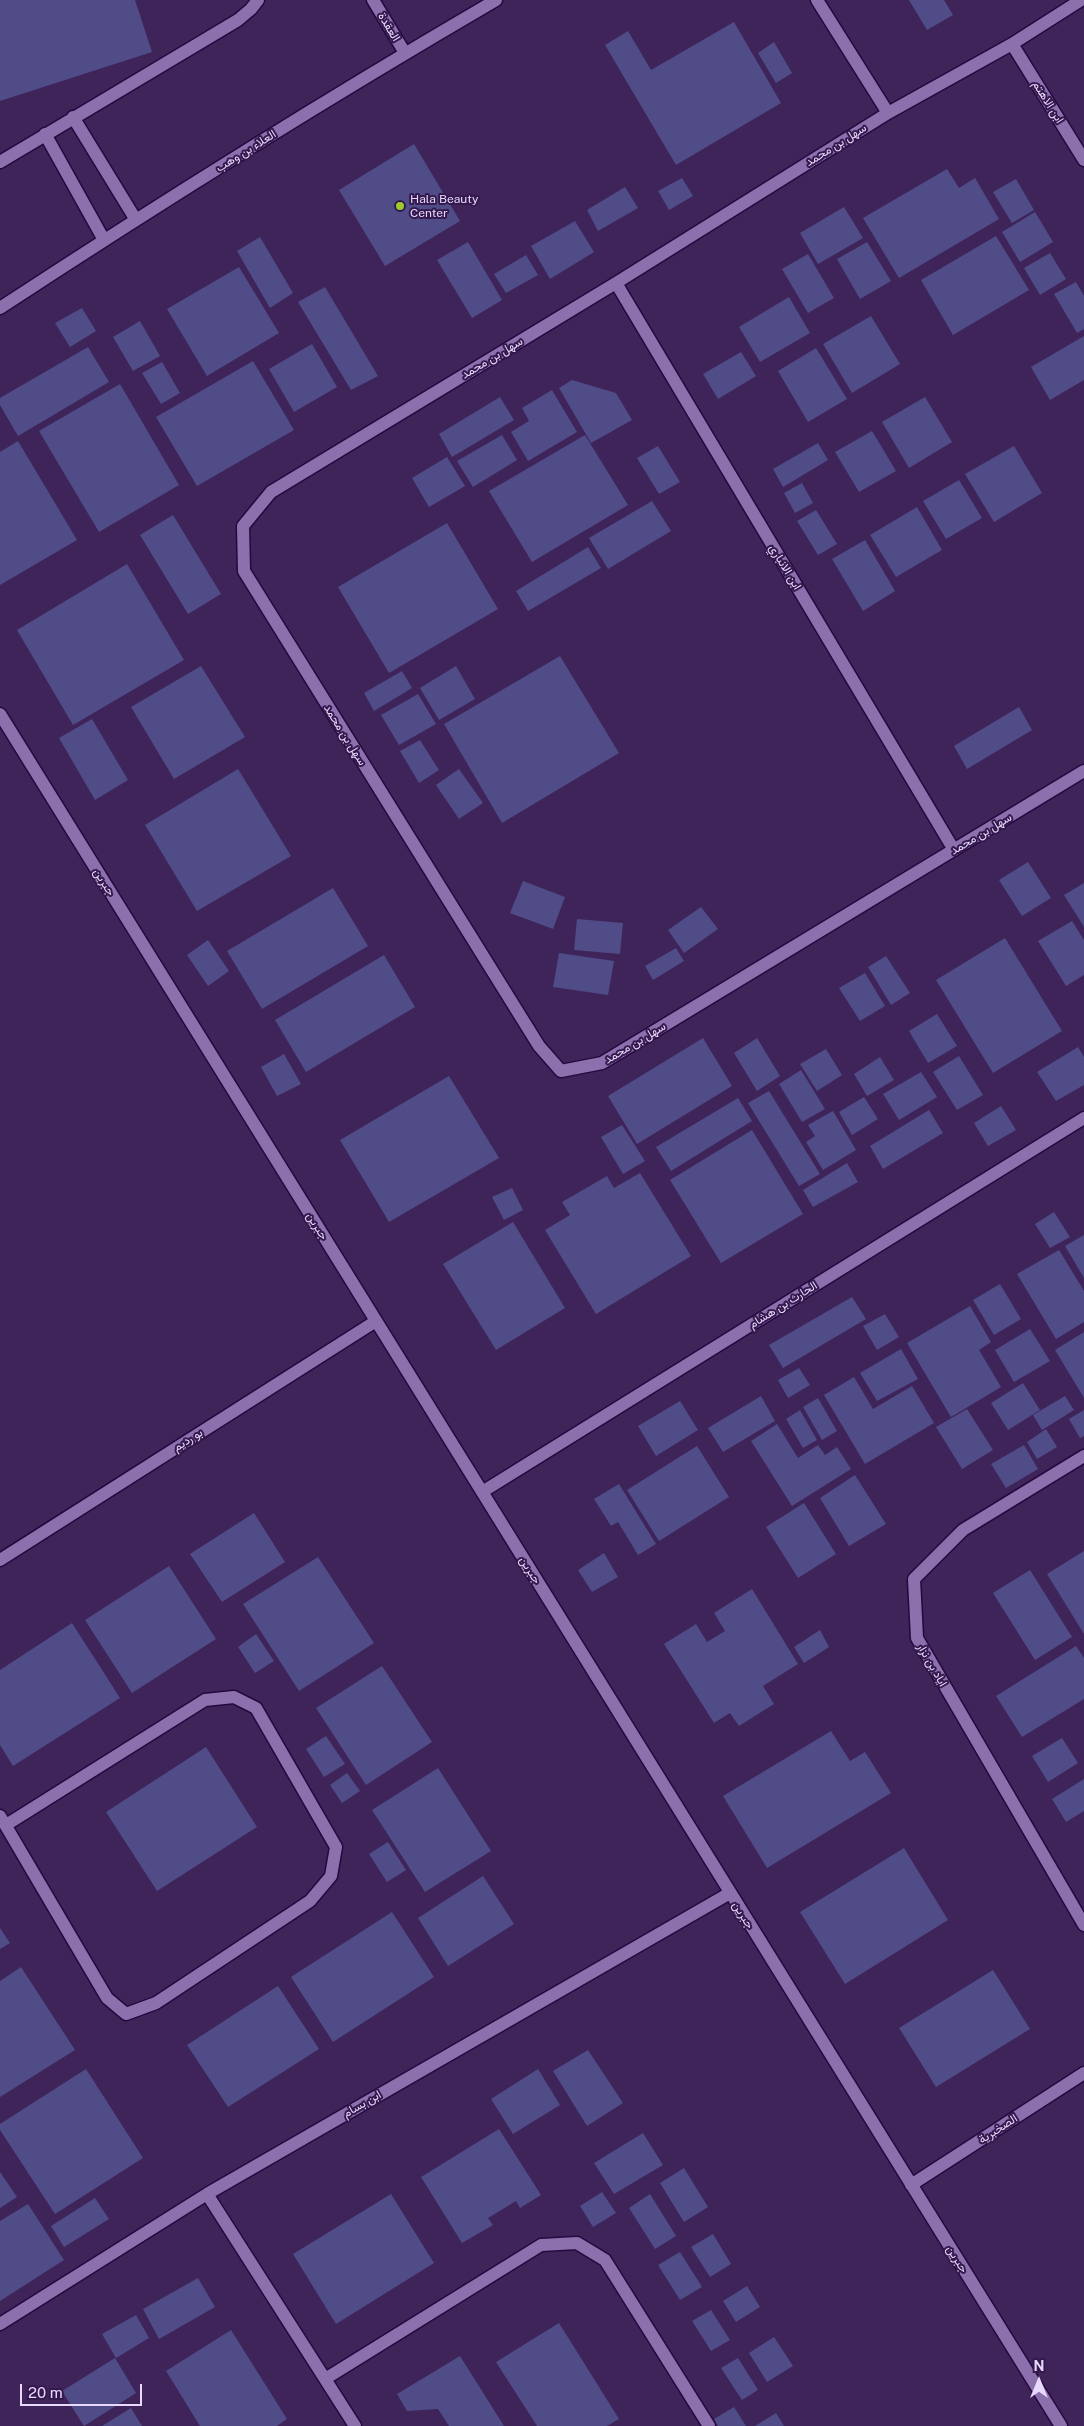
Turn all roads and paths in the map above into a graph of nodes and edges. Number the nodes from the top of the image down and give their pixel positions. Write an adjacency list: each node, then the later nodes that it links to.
1 (258, 0): 9 (street)
2 (373, 0): 7 (street, العقدة)
3 (496, 0): 7 (street, العلاء بن وهب)
4 (817, 0): 8 (street)
5 (1081, 0): 6 (street, سهل بن محمد)
6 (1012, 44): 8 (street, سهل بن محمد); 11 (street, ابن الاهتم)
7 (405, 53): 13 (street, العلاء بن وهب)
8 (888, 113): 15 (street, سهل بن محمد)
9 (73, 116): 10 (street); 13 (street)
10 (45, 134): 12 (street); 14 (street)
11 (1084, 160)
12 (0, 162)
13 (136, 220): 14 (street, العلاء بن وهب)
14 (104, 240): 16 (street, العلاء بن وهب)
15 (616, 283): 19 (street, ابن الانباري); 19 (street, سهل بن محمد)
16 (0, 308)
17 (0, 714): 21 (street, جبرين)
18 (1084, 771): 19 (street, سهل بن محمد)
19 (954, 850)
20 (1084, 1118): 23 (street, الحارث بن هشام)
21 (376, 1321): 23 (street, جبرين); 24 (street, بو رديم)
22 (1084, 1456): 27 (street, اياد بن نزار)
23 (482, 1492): 26 (street, جبرين)
24 (0, 1560)
25 (3, 1820): 25 (street)
26 (730, 1893): 29 (street, جبرين); 30 (street, ابن بسام)
27 (1084, 1925)
28 (1084, 2073): 29 (street, الصخبرية)
29 (911, 2185): 35 (street, جبرين)
30 (207, 2194): 31 (street, ابن بسام); 32 (street)
31 (0, 2324)
32 (325, 2379): 33 (street); 34 (street)
33 (355, 2426)
34 (709, 2426)
35 (1060, 2426)

